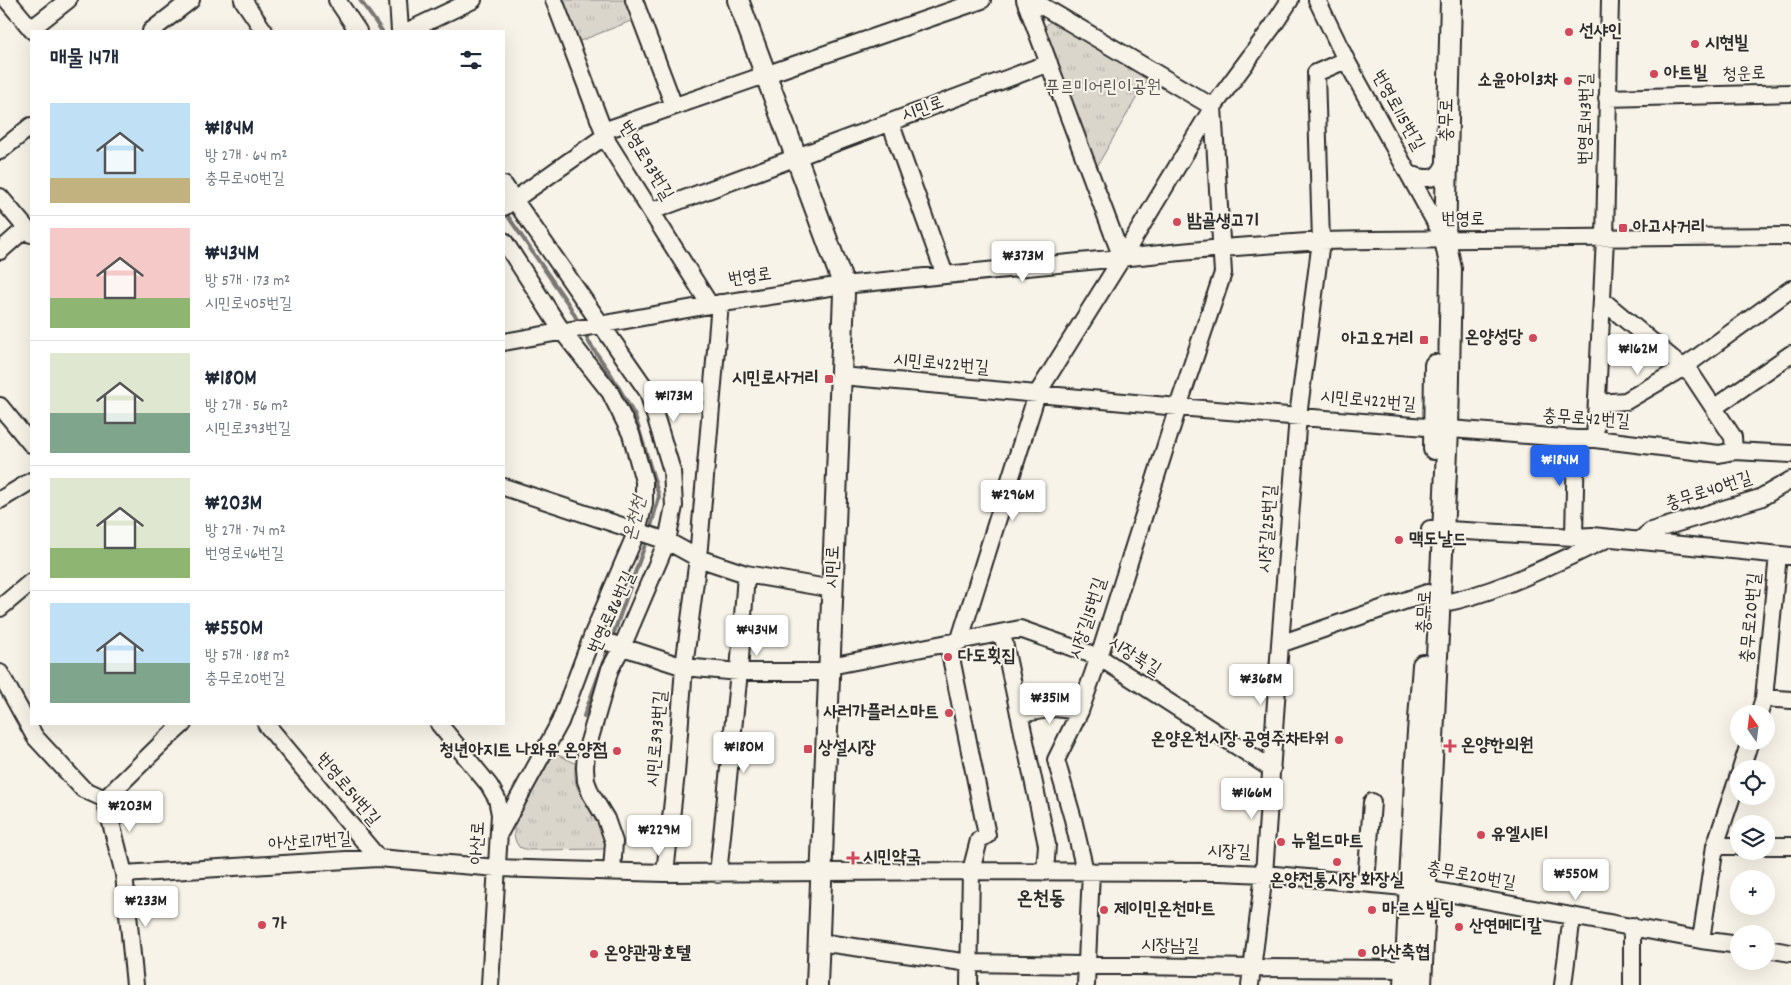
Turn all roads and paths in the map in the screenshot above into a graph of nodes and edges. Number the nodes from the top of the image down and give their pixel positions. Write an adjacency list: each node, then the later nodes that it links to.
1 (7, 0): 18 (street)
2 (68, 0): 18 (street)
3 (191, 0): 19 (street)
4 (243, 0): 20 (street)
5 (337, 0): 21 (street)
6 (398, 0): 22 (street)
7 (554, 0): 33 (street, 번영로93번길)
8 (634, 0): 29 (street)
9 (738, 0): 26 (main road, 시민로)
10 (982, 0): 26 (street)
11 (1026, 0): 25 (street)
12 (1032, 0): 30 (street)
13 (1290, 0): 30 (street)
14 (1317, 0): 24 (street, 번영로115번길)
15 (1451, 0): 36 (main road, 충무로)
16 (1610, 0): 28 (street, 번영로143번길)
17 (463, 2): 23 (street)
18 (32, 30)
19 (152, 30)
20 (263, 30)
21 (357, 30)
22 (400, 30)
23 (410, 30)
24 (1346, 60): 37 (street, 번영로115번길); 46 (street)
25 (1049, 63): 31 (street, 시민로); 50 (street)
26 (766, 75): 29 (street); 35 (main road, 시민로)
27 (1791, 93): 28 (street, 청운로)
28 (1607, 98): 44 (street, 번영로143번길)
29 (674, 106): 33 (street)
30 (1213, 107): 48 (street); 50 (street)
31 (890, 122): 35 (street, 시민로); 51 (street)
32 (30, 127): 34 (street)
33 (604, 134): 40 (street); 41 (street, 번영로93번길)
34 (0, 151)
35 (796, 158): 41 (street); 52 (main road, 시민로)
36 (1447, 158): 37 (street); 45 (main road, 충무로)
37 (1409, 174): 45 (street, 번영로115번길)
38 (505, 189): 40 (street, 번영로86번길)
39 (0, 197): 42 (street)
40 (509, 203): 56 (street, 번영로86번길)
41 (652, 211): 55 (street, 번영로93번길)
42 (29, 231): 49 (street)
43 (1791, 236): 44 (street, 번영로)
44 (1605, 238): 45 (street, 번영로); 54 (street)
45 (1446, 240): 46 (street, 번영로); 68 (main road, 충무로)
46 (1321, 241): 48 (street, 번영로); 67 (street, 시민로422번길)
47 (505, 243): 57 (street)
48 (1222, 248): 50 (street, 번영로); 65 (street)
49 (0, 251)
50 (1122, 258): 51 (street, 번영로); 62 (street)
51 (945, 275): 52 (street, 번영로)
52 (843, 285): 55 (street, 번영로); 61 (main road, 시민로)
53 (1791, 289): 60 (street)
54 (1602, 300): 60 (street); 63 (street)
55 (715, 304): 56 (street, 번영로); 85 (street, 시민로393번길)
56 (601, 324): 57 (street, 번영로); 82 (street, 번영로86번길)
57 (562, 331): 58 (street, 번영로); 79 (street)
58 (505, 342)
59 (1791, 354): 66 (street)
60 (1684, 367): 63 (street); 66 (street)
61 (842, 376): 62 (street, 시민로422번길); 88 (main road, 시민로)
62 (1036, 394): 65 (street, 시민로422번길); 93 (street)
63 (1598, 403): 70 (street)
64 (0, 406): 71 (street)
65 (1178, 407): 67 (street, 시민로422번길); 96 (street, 시장길15번길)
66 (1714, 407): 72 (street)
67 (1298, 416): 68 (street, 시민로422번길); 94 (street, 시장길25번길)
68 (1441, 429): 69 (street, 충무로42번길); 78 (main road, 충무로)
69 (1576, 439): 70 (street, 충무로42번길); 80 (street)
70 (1595, 439): 72 (street, 충무로42번길)
71 (30, 443)
72 (1734, 451): 73 (street, 충무로42번길)
73 (1791, 454)
74 (1791, 480): 83 (street, 충무로40번길)
75 (30, 483): 77 (street)
76 (505, 487): 79 (street)
77 (0, 500)
78 (1436, 530): 80 (street); 89 (main road, 충무로)
79 (637, 531): 82 (street); 92 (street)
80 (1574, 537): 81 (street)
81 (1609, 538): 83 (street); 89 (street, 충무로)
82 (667, 541): 85 (street); 95 (street, 번영로86번길)
83 (1639, 541): 84 (street)
84 (1784, 556): 102 (street, 충무로20번길)
85 (698, 558): 86 (street); 97 (street, 시민로393번길)
86 (746, 574): 88 (street); 99 (street)
87 (30, 583): 90 (street)
88 (833, 589): 98 (main road, 시민로)
89 (1433, 599): 94 (street); 132 (main road, 충무로); 132 (main road, 충무로)
90 (0, 608)
91 (1002, 633): 93 (street, 시장북길); 96 (street, 시장북길); 105 (street)
92 (592, 637): 95 (street, 시장북길); 111 (street)
93 (954, 642): 98 (street, 시장북길); 123 (street)
94 (1280, 644): 109 (street, 시장길25번길)
95 (622, 647): 97 (street, 시장북길); 122 (street, 번영로86번길)
96 (1099, 657): 104 (street, 시장길15번길); 109 (street, 시장북길)
97 (684, 668): 99 (street, 시장북길); 127 (street, 시민로393번길)
98 (830, 669): 99 (street, 시장북길); 125 (main road, 시민로)
99 (739, 672): 129 (street)
100 (0, 673): 112 (street)
101 (1791, 700): 103 (street)
102 (1762, 705)
103 (1767, 705)
104 (1080, 711): 105 (street); 124 (street, 시장길15번길)
105 (1019, 714): 126 (street)
106 (182, 725): 112 (street)
107 (267, 725): 120 (street, 번영로54번길)
108 (440, 725): 110 (street, 아산로)
109 (1272, 769): 130 (street, 시장길25번길)
110 (490, 784): 111 (street); 115 (street, 아산로)
111 (524, 787): 115 (street)
112 (105, 799): 128 (street)
113 (1372, 802): 131 (street)
114 (1730, 802): 116 (street)
115 (500, 832): 121 (street, 아산로)
116 (1715, 846): 117 (street); 135 (street)
117 (1730, 846)
118 (1775, 846): 119 (street)
119 (1791, 846)
120 (378, 858): 121 (street, 아산로17번길); 128 (street, 아산로17번길)
121 (497, 868): 122 (street); 145 (street, 아산로)
122 (612, 871): 127 (street)
123 (971, 871): 125 (street, 시장길); 126 (street, 시장길); 140 (street)
124 (1088, 871): 126 (street, 시장길); 130 (street, 시장길); 141 (street)
125 (821, 872): 129 (street); 136 (main road, 시민로)
126 (1045, 872)
127 (665, 873): 129 (street)
128 (124, 874): 144 (street)
129 (718, 874)
130 (1264, 874): 131 (street, 시장길); 142 (street)
131 (1366, 883): 132 (street, 시장길)
132 (1418, 888): 133 (street, 충무로20번길); 143 (main road, 충무로); 150 (main road, 충무로)
133 (1572, 916): 134 (street, 충무로20번길); 151 (street)
134 (1632, 926): 135 (street, 충무로20번길); 152 (street)
135 (1701, 940): 137 (street, 충무로20번길)
136 (818, 942): 140 (street, 시장남길); 146 (main road, 시민로)
137 (1730, 944)
138 (1775, 950): 139 (street)
139 (1791, 953)
140 (970, 963): 141 (street, 시장남길); 147 (street)
141 (1087, 965): 142 (street, 시장남길); 148 (street)
142 (1251, 968): 143 (street, 시장남길); 149 (street)
143 (1406, 977)
144 (136, 985)
145 (490, 985)
146 (816, 985)
147 (969, 985)
148 (1086, 985)
149 (1250, 985)
150 (1421, 985)
151 (1564, 985)
152 (1632, 985)

